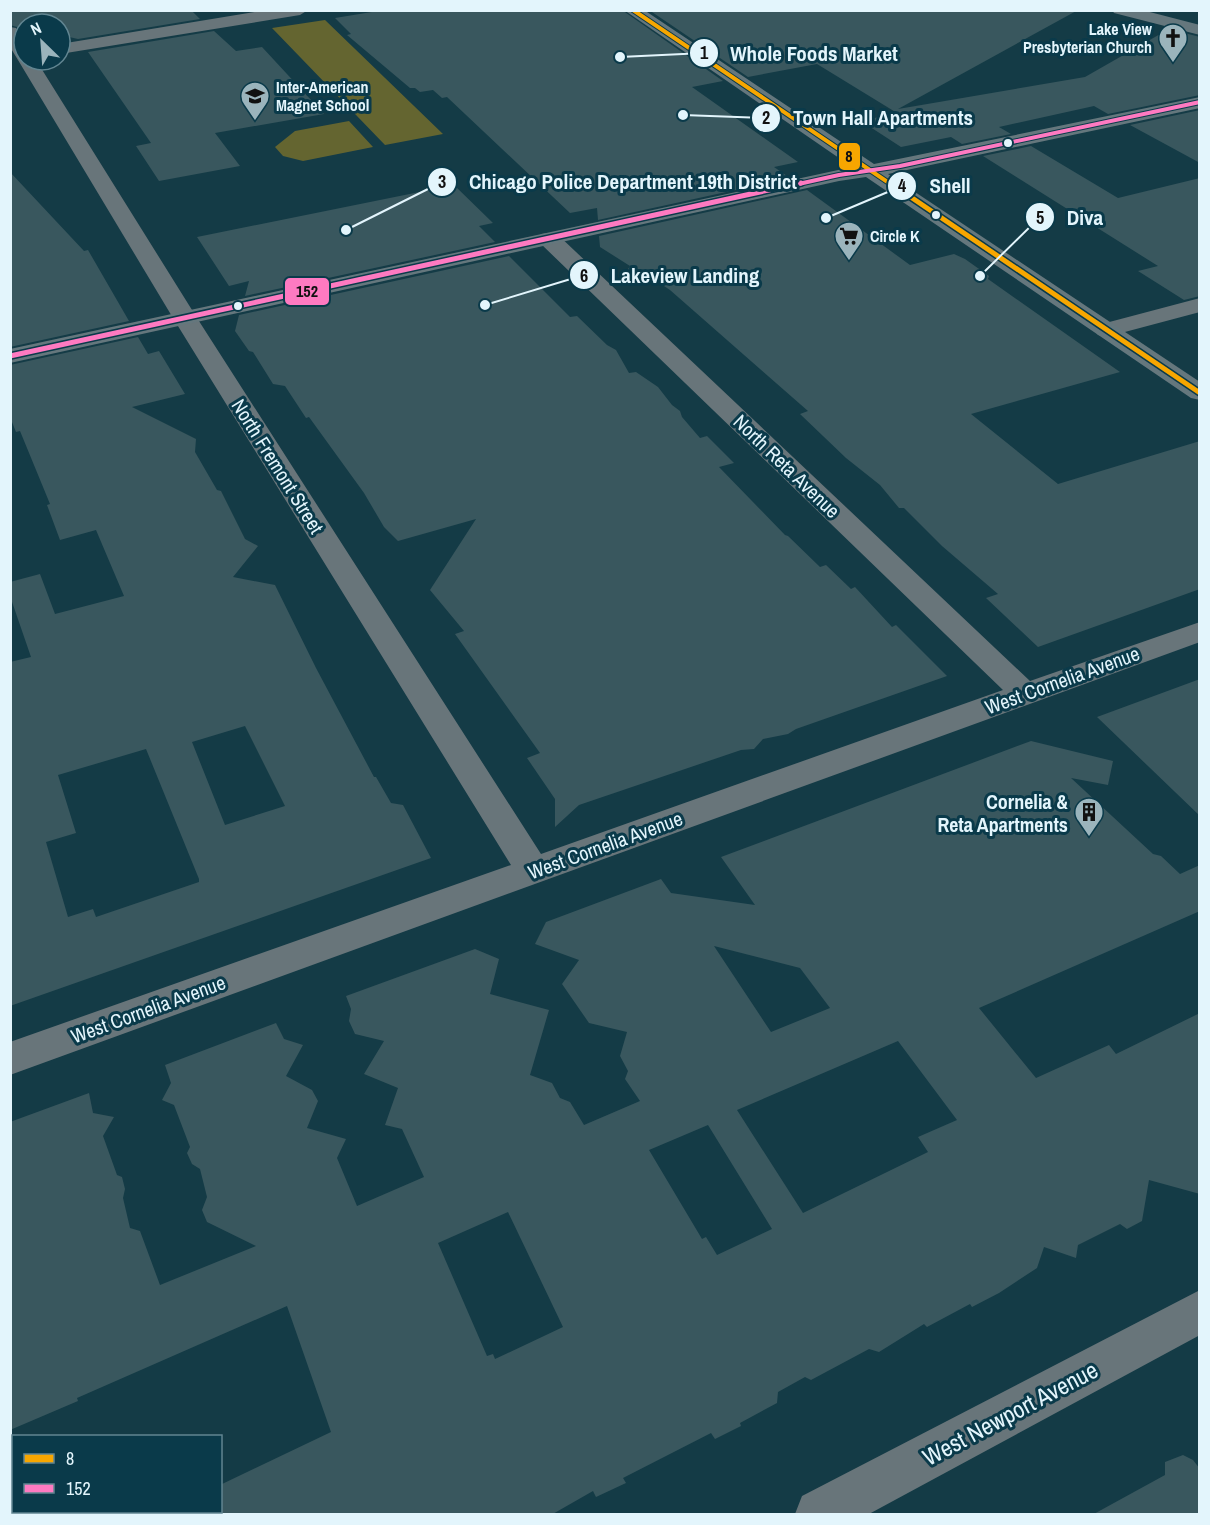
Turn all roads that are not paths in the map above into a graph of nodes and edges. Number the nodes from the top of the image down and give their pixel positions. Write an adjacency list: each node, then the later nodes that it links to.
1 (300, 10): 5 (street)
2 (632, 10): 8 (street)
3 (1120, 10): 4 (street)
4 (1200, 30)
5 (72, 47)
6 (34, 72): 11 (street, North Fremont Street)
7 (1200, 102): 8 (street)
8 (869, 170): 9 (street); 12 (street)
9 (549, 239): 11 (street); 16 (street, North Reta Avenue)
10 (1200, 305): 12 (street)
11 (185, 318): 13 (street); 17 (street, North Fremont Street)
12 (1106, 330): 14 (street)
13 (10, 356)
14 (1200, 393)
15 (1200, 631): 16 (street, West Cornelia Avenue)
16 (1025, 694): 17 (street, West Cornelia Avenue)
17 (532, 871): 18 (street, West Cornelia Avenue)
18 (10, 1059)
19 (1200, 1311): 20 (street, West Newport Avenue)
20 (820, 1515)

